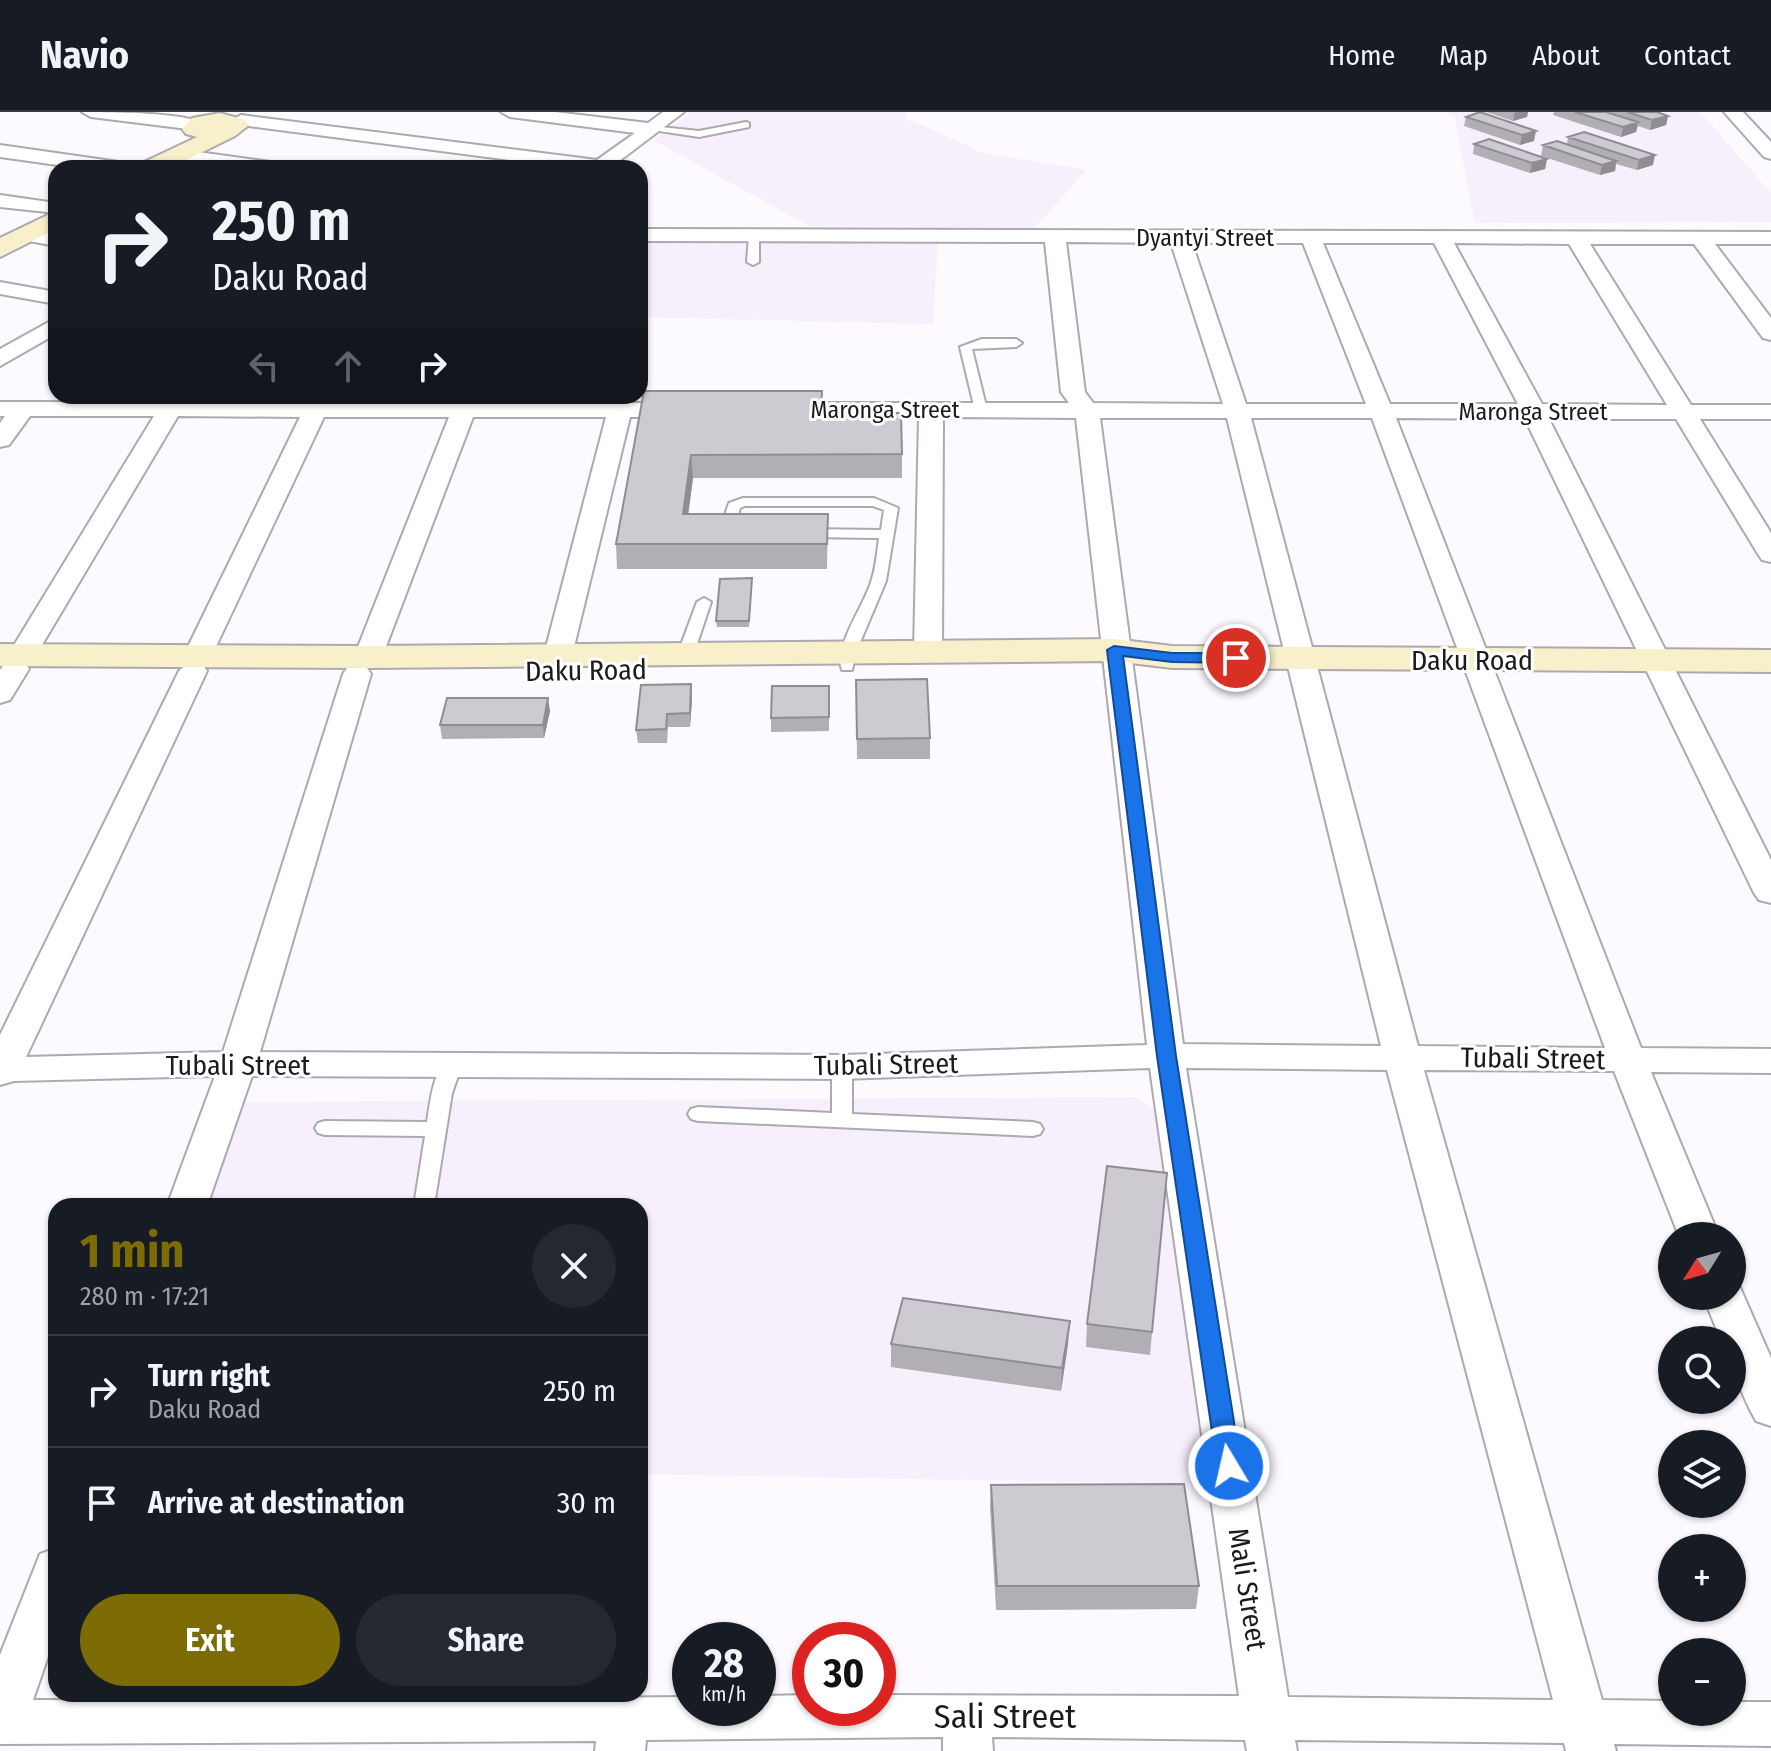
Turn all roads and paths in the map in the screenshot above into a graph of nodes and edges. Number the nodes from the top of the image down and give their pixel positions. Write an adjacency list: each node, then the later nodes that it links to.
1 (93, 112): 5 (street)
2 (510, 112): 7 (street)
3 (675, 112): 7 (street)
4 (1733, 112): 8 (street)
5 (223, 122): 12 (street); 14 (street); 17 (street)
6 (746, 125): 7 (lane)
7 (651, 129): 18 (street)
8 (1751, 131): 9 (street); 11 (street)
9 (1771, 131)
10 (0, 151): 13 (street)
11 (1771, 153)
12 (176, 155): 15 (street); 16 (street)
13 (65, 160)
14 (140, 160)
15 (166, 160)
16 (213, 160)
17 (541, 160)
18 (609, 160)
19 (0, 201): 20 (street)
20 (48, 210)
21 (48, 215): 23 (street)
22 (648, 235): 24 (street, Dyantyi Street)
23 (13, 236): 32 (street); 33 (street)
24 (754, 236): 25 (street, Dyantyi Street); 34 (lane)
25 (1055, 238): 26 (street, Dyantyi Street); 55 (street, Mali Street)
26 (1180, 238): 27 (street, Dyantyi Street); 54 (street)
27 (1311, 238): 28 (street, Dyantyi Street); 56 (street)
28 (1441, 238): 29 (street, Dyantyi Street); 57 (street)
29 (1576, 238): 30 (street, Dyantyi Street); 58 (street)
30 (1700, 238): 31 (street, Dyantyi Street); 38 (street)
31 (1771, 238)
32 (48, 239)
33 (0, 249)
34 (753, 262)
35 (0, 288): 36 (street)
36 (48, 297)
37 (48, 330): 40 (street)
38 (1771, 333)
39 (1016, 343): 53 (lane)
40 (0, 359)
41 (73, 404): 45 (street)
42 (119, 404): 46 (street)
43 (249, 404): 46 (street)
44 (289, 404): 47 (street)
45 (11, 409): 60 (street)
46 (170, 409): 77 (street)
47 (315, 410): 48 (street); 75 (street)
48 (464, 410): 49 (street); 76 (street)
49 (620, 410): 50 (street); 68 (street)
50 (713, 410)
51 (760, 410): 52 (street, Maronga Street)
52 (931, 410): 53 (street, Maronga Street); 66 (street)
53 (981, 410): 55 (street, Maronga Street)
54 (1237, 411): 55 (street, Maronga Street); 56 (street, Maronga Street); 70 (street)
55 (1087, 412): 69 (street, Mali Street)
56 (1384, 412): 57 (street, Maronga Street); 73 (street)
57 (1534, 412): 58 (street, Maronga Street); 72 (street)
58 (1682, 412): 59 (street, Maronga Street); 64 (street)
59 (1771, 412)
60 (0, 440)
61 (746, 533): 63 (lane)
62 (794, 533): 63 (lane)
63 (888, 534): 71 (lane)
64 (1771, 554)
65 (704, 602): 67 (lane)
66 (928, 651): 69 (street, Daku Road); 71 (street, Daku Road)
67 (686, 653): 68 (street, Daku Road); 71 (street, Daku Road)
68 (558, 655): 76 (street, Daku Road)
69 (1116, 659): 70 (street, Daku Road); 71 (street, Daku Road); 79 (street, Mali Street)
70 (1299, 659): 73 (street, Daku Road); 80 (street)
71 (847, 660): 76 (street, Daku Road)
72 (1658, 660): 73 (street, Daku Road); 74 (street, Daku Road); 78 (street)
73 (1479, 661): 81 (street)
74 (1771, 661)
75 (195, 664): 76 (street, Daku Road); 77 (street, Daku Road); 86 (street)
76 (362, 665): 83 (street)
77 (7, 669)
78 (1771, 893)
79 (1166, 1056): 80 (street, Tubali Street); 85 (street, Tubali Street); 102 (street, Mali Street)
80 (1402, 1056): 81 (street, Tubali Street); 103 (street)
81 (1624, 1059): 82 (street, Tubali Street); 94 (street)
82 (1771, 1061)
83 (238, 1064): 84 (street, Tubali Street); 86 (street, Tubali Street); 92 (street)
84 (452, 1065): 85 (street, Tubali Street); 90 (lane)
85 (842, 1067): 88 (lane)
86 (1, 1070)
87 (698, 1114): 88 (lane)
88 (842, 1118): 91 (lane)
89 (325, 1128): 90 (lane)
90 (435, 1129): 93 (lane)
91 (1033, 1129)
92 (190, 1198)
93 (425, 1198)
94 (1693, 1222)
95 (1730, 1310): 96 (street)
96 (1771, 1409)
97 (48, 1589): 98 (street)
98 (0, 1721): 104 (street, Sali Street)
99 (1771, 1724): 103 (street, Sali Street)
100 (968, 1733): 101 (street, Sali Street); 102 (street, Sali Street)
101 (622, 1734): 104 (street, Sali Street)
102 (1270, 1735): 103 (street, Sali Street)
103 (1587, 1736)
104 (294, 1737)

